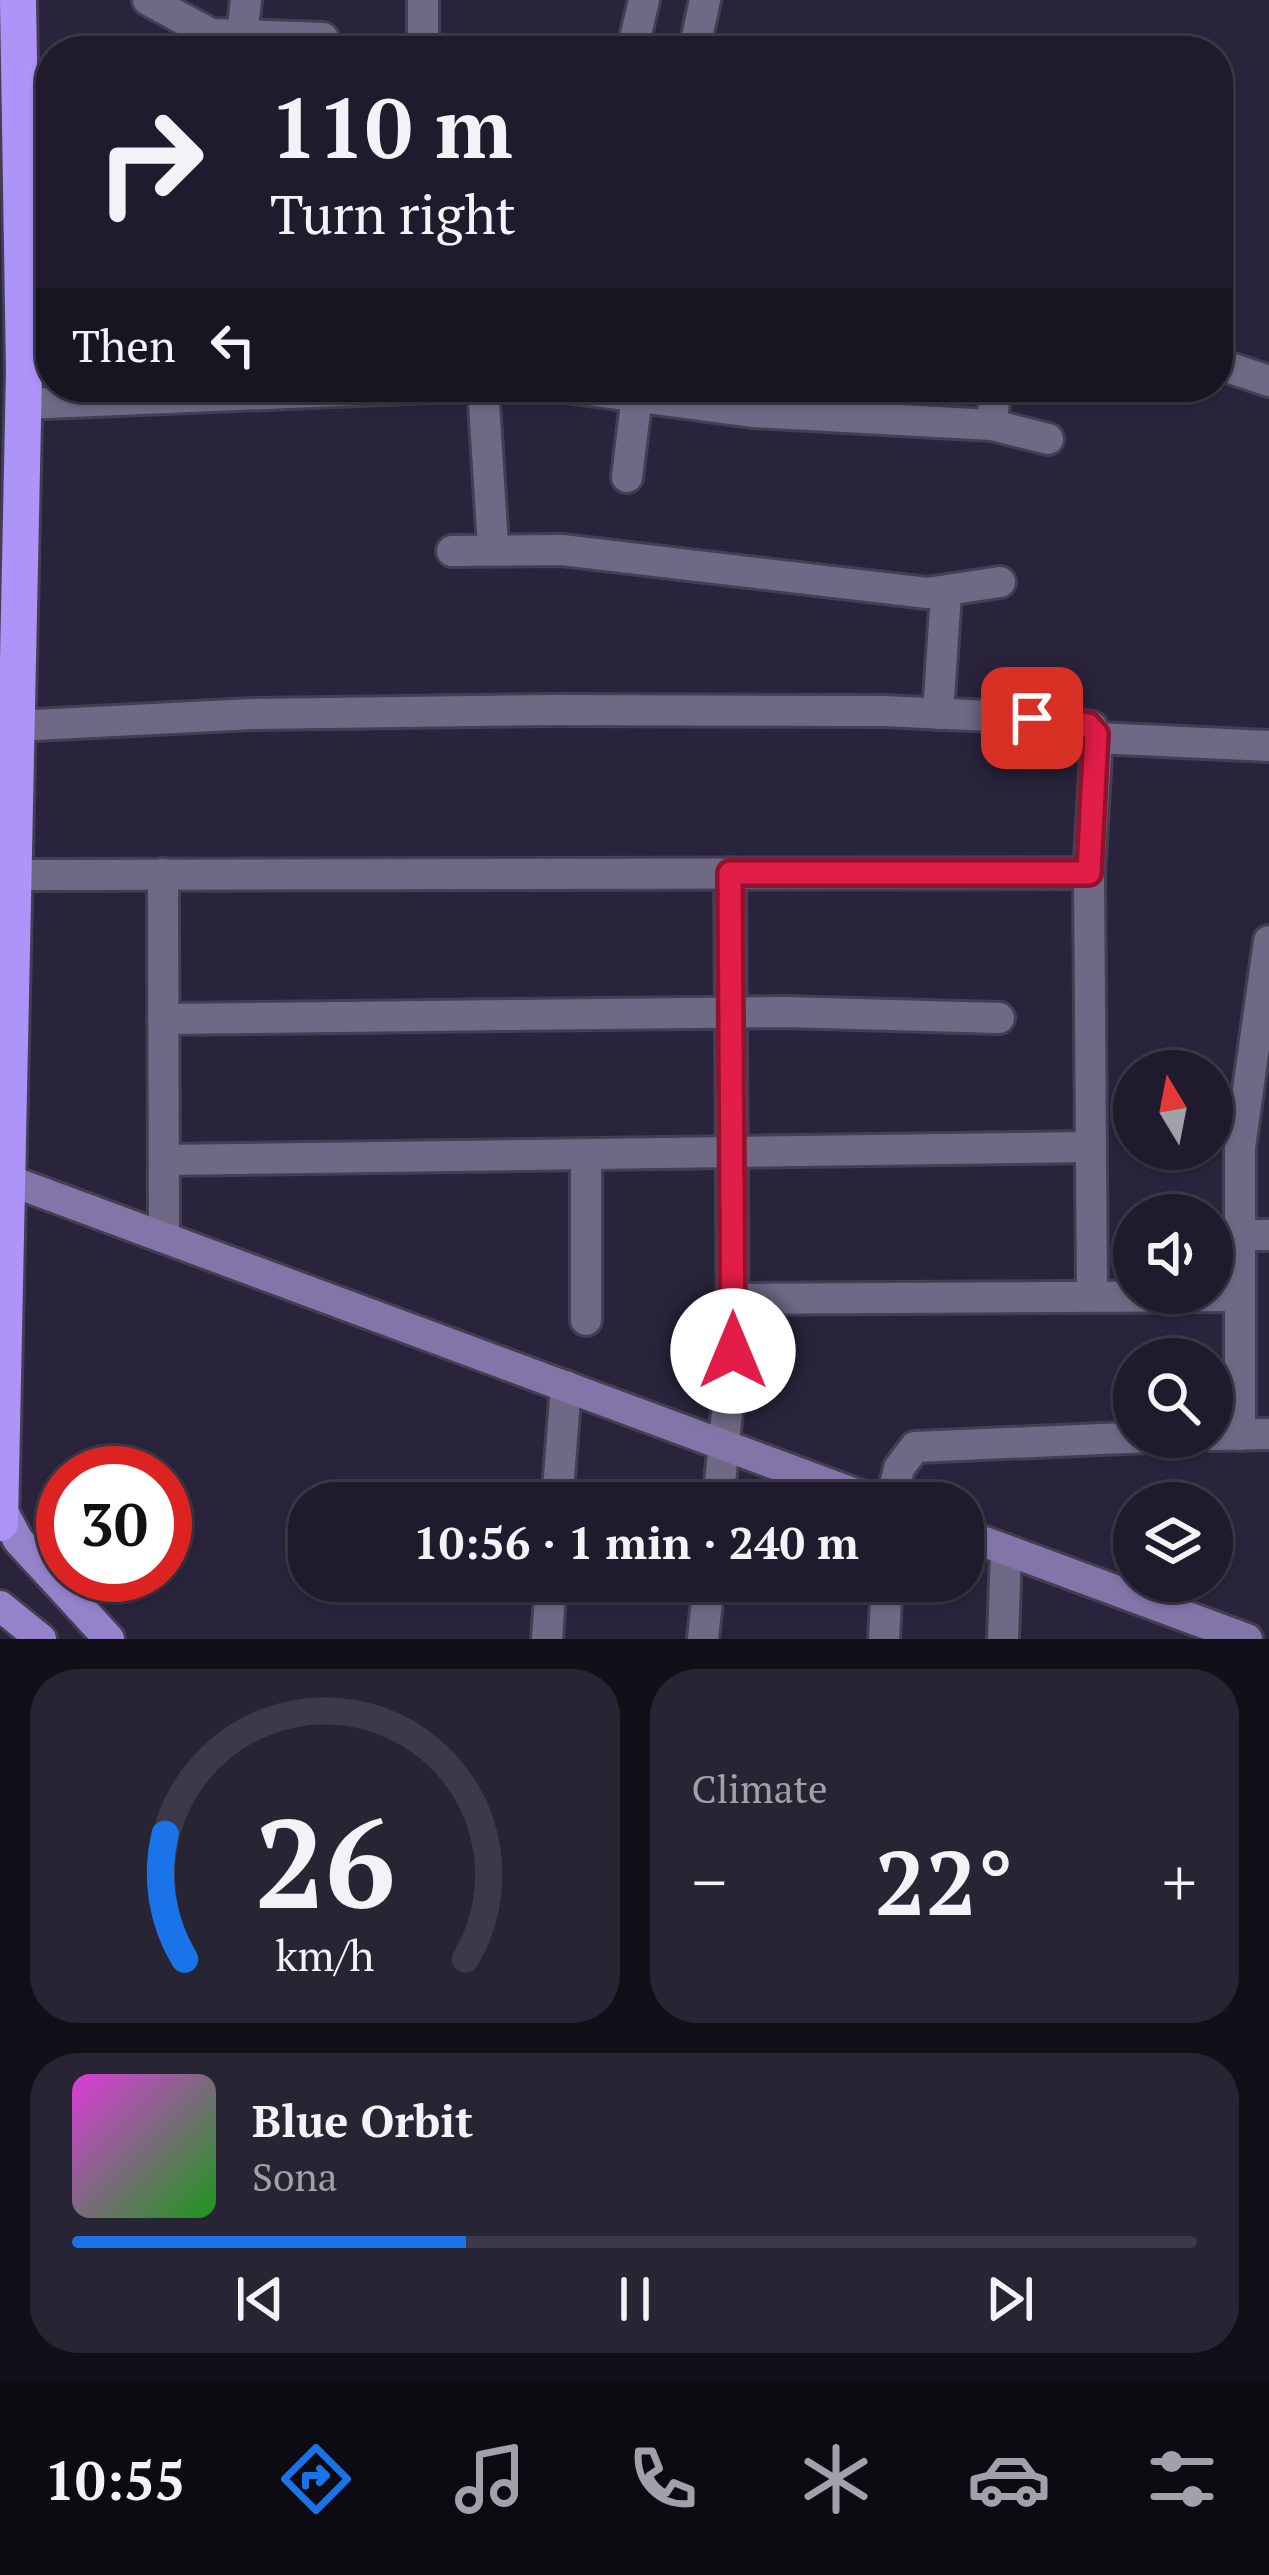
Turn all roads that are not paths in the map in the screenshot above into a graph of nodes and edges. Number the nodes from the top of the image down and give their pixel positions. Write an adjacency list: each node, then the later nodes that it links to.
1 (18, 0): 21 (highway)
2 (148, 0): 8 (street)
3 (246, 0): 7 (street)
4 (423, 0): 11 (street)
5 (644, 0): 12 (street)
6 (705, 0): 13 (street)
7 (242, 35): 9 (street); 10 (street)
8 (192, 36)
9 (233, 36)
10 (269, 36)
11 (422, 36)
12 (636, 36)
13 (697, 36)
14 (1233, 369): 15 (street)
15 (1269, 381)
16 (71, 402): 21 (street)
17 (484, 402): 25 (street)
18 (637, 402): 24 (street)
19 (685, 402): 22 (street)
20 (994, 402): 22 (street)
21 (23, 404): 30 (highway)
22 (992, 425): 23 (street)
23 (1048, 440)
24 (626, 477)
25 (493, 547): 26 (street); 28 (street)
26 (452, 551)
27 (1000, 582): 28 (street)
28 (946, 593): 29 (street)
29 (938, 713): 30 (street); 31 (street)
30 (15, 726): 36 (highway)
31 (1097, 738): 32 (street); 34 (street)
32 (1269, 746)
33 (730, 873): 34 (street); 35 (street); 38 (street)
34 (1089, 873): 42 (street)
35 (163, 874): 36 (street); 40 (street)
36 (11, 875): 46 (highway)
37 (1269, 940): 41 (street)
38 (732, 1012): 39 (street); 40 (street); 43 (street)
39 (998, 1018)
40 (163, 1019): 45 (street)
41 (1261, 1043): 47 (street)
42 (1091, 1147): 43 (street); 49 (street)
43 (733, 1154): 44 (street); 51 (street)
44 (586, 1155): 45 (street); 52 (street)
45 (164, 1160): 48 (street)
46 (3, 1178): 48 (street); 61 (highway)
47 (1254, 1235): 50 (street)
48 (164, 1238): 53 (street)
49 (1092, 1294): 50 (street); 51 (street)
50 (1239, 1295): 54 (street)
51 (733, 1299): 56 (street)
52 (586, 1320)
53 (566, 1386): 56 (street); 57 (street)
54 (1240, 1435)
55 (1113, 1439): 60 (street)
56 (724, 1445): 58 (street); 59 (street)
57 (559, 1482)
58 (720, 1482)
59 (824, 1482)
60 (895, 1482)
61 (1, 1513): 69 (main road)
62 (984, 1542): 63 (street)
63 (1006, 1550): 73 (street); 74 (street)
64 (550, 1602): 70 (street)
65 (707, 1602): 71 (street)
66 (886, 1602): 72 (street)
67 (0, 1606): 68 (main road)
68 (41, 1639)
69 (110, 1639)
70 (547, 1639)
71 (703, 1639)
72 (884, 1639)
73 (1003, 1639)
74 (1247, 1639)

